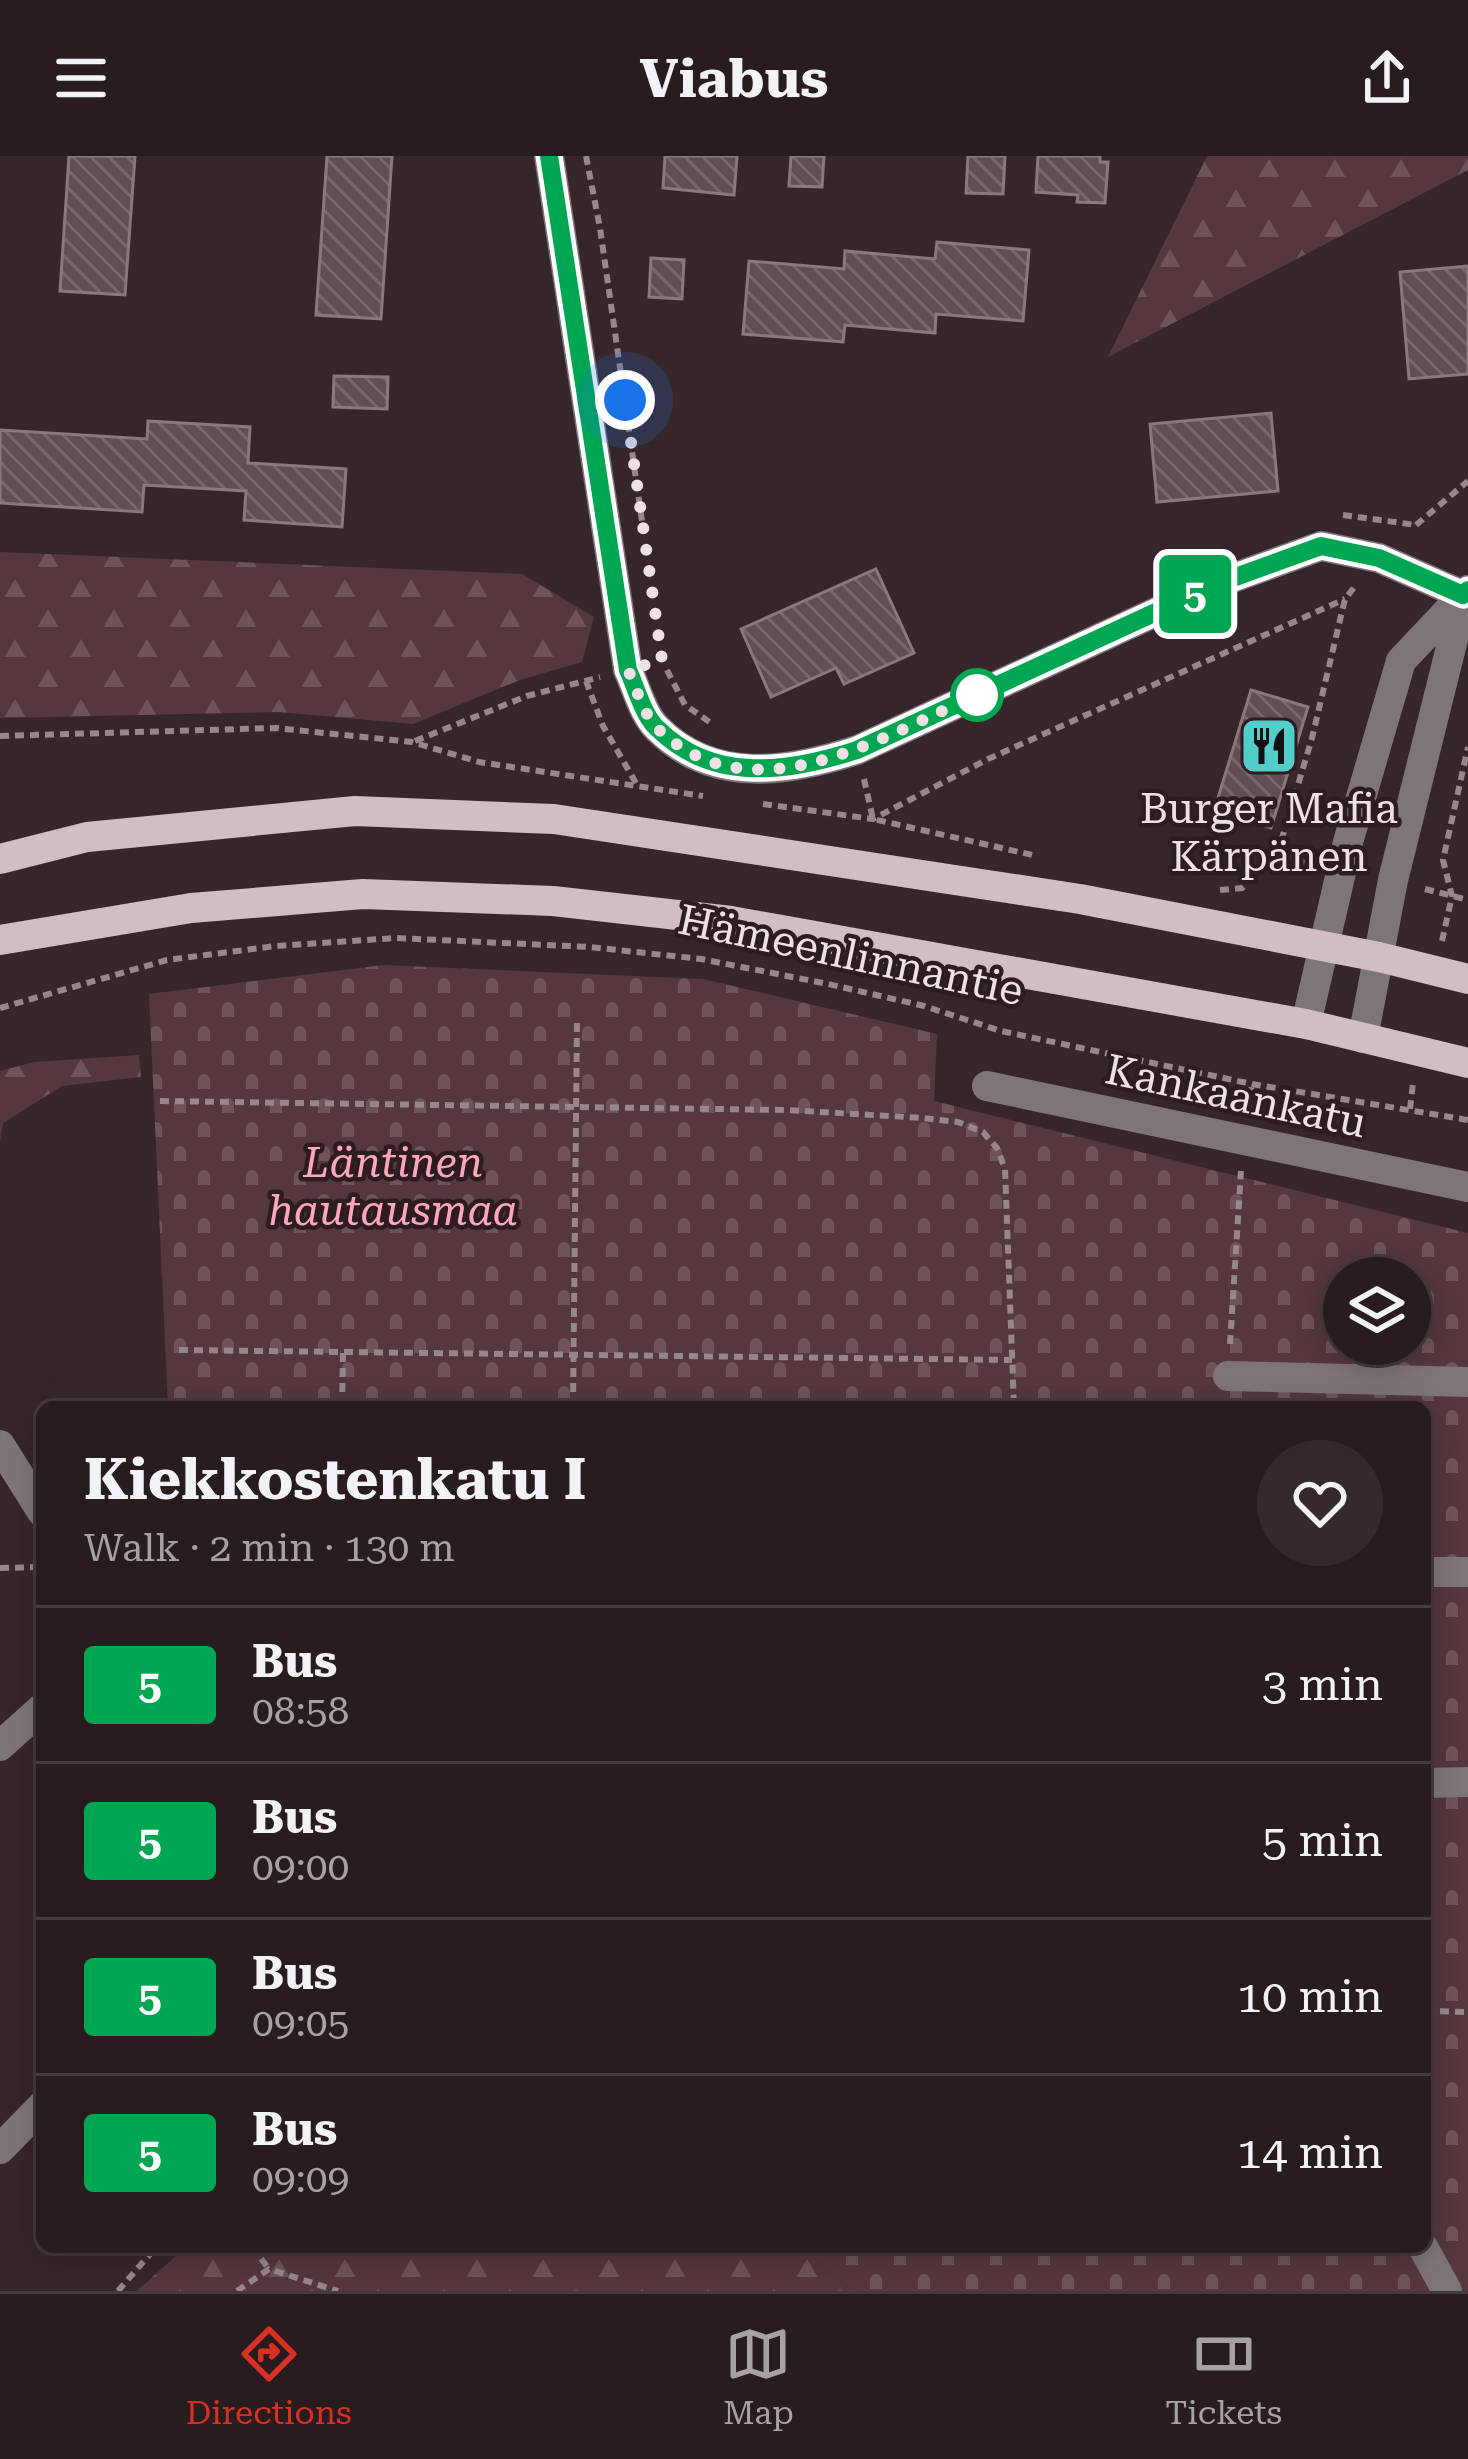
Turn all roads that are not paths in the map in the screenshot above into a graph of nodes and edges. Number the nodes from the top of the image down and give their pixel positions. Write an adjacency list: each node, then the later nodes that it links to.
1 (549, 156): 2 (street)
2 (1466, 592): 5 (street); 6 (street)
3 (0, 859): 5 (main road, Hämeenlinnantie)
4 (0, 940): 8 (main road, Hämeenlinnantie)
5 (1324, 947): 6 (main road, Hämeenlinnantie); 8 (street)
6 (1379, 957): 7 (main road, Hämeenlinnantie); 9 (street)
7 (1468, 979)
8 (1306, 1024): 9 (main road, Hämeenlinnantie)
9 (1364, 1038): 10 (main road, Hämeenlinnantie)
10 (1468, 1063)
11 (988, 1086): 12 (street, Kankaankatu)
12 (1468, 1187)
13 (1228, 1376): 14 (street)
14 (1468, 1382)
15 (0, 1445): 16 (street)
16 (36, 1502)
17 (1431, 1572): 18 (street)
18 (1468, 1572)
19 (36, 1713): 20 (street)
20 (0, 1746)
21 (1468, 1782): 22 (street)
22 (1431, 1783)
23 (36, 2112): 24 (street)
24 (0, 2149)
25 (1426, 2253): 26 (street)
26 (1447, 2291)

